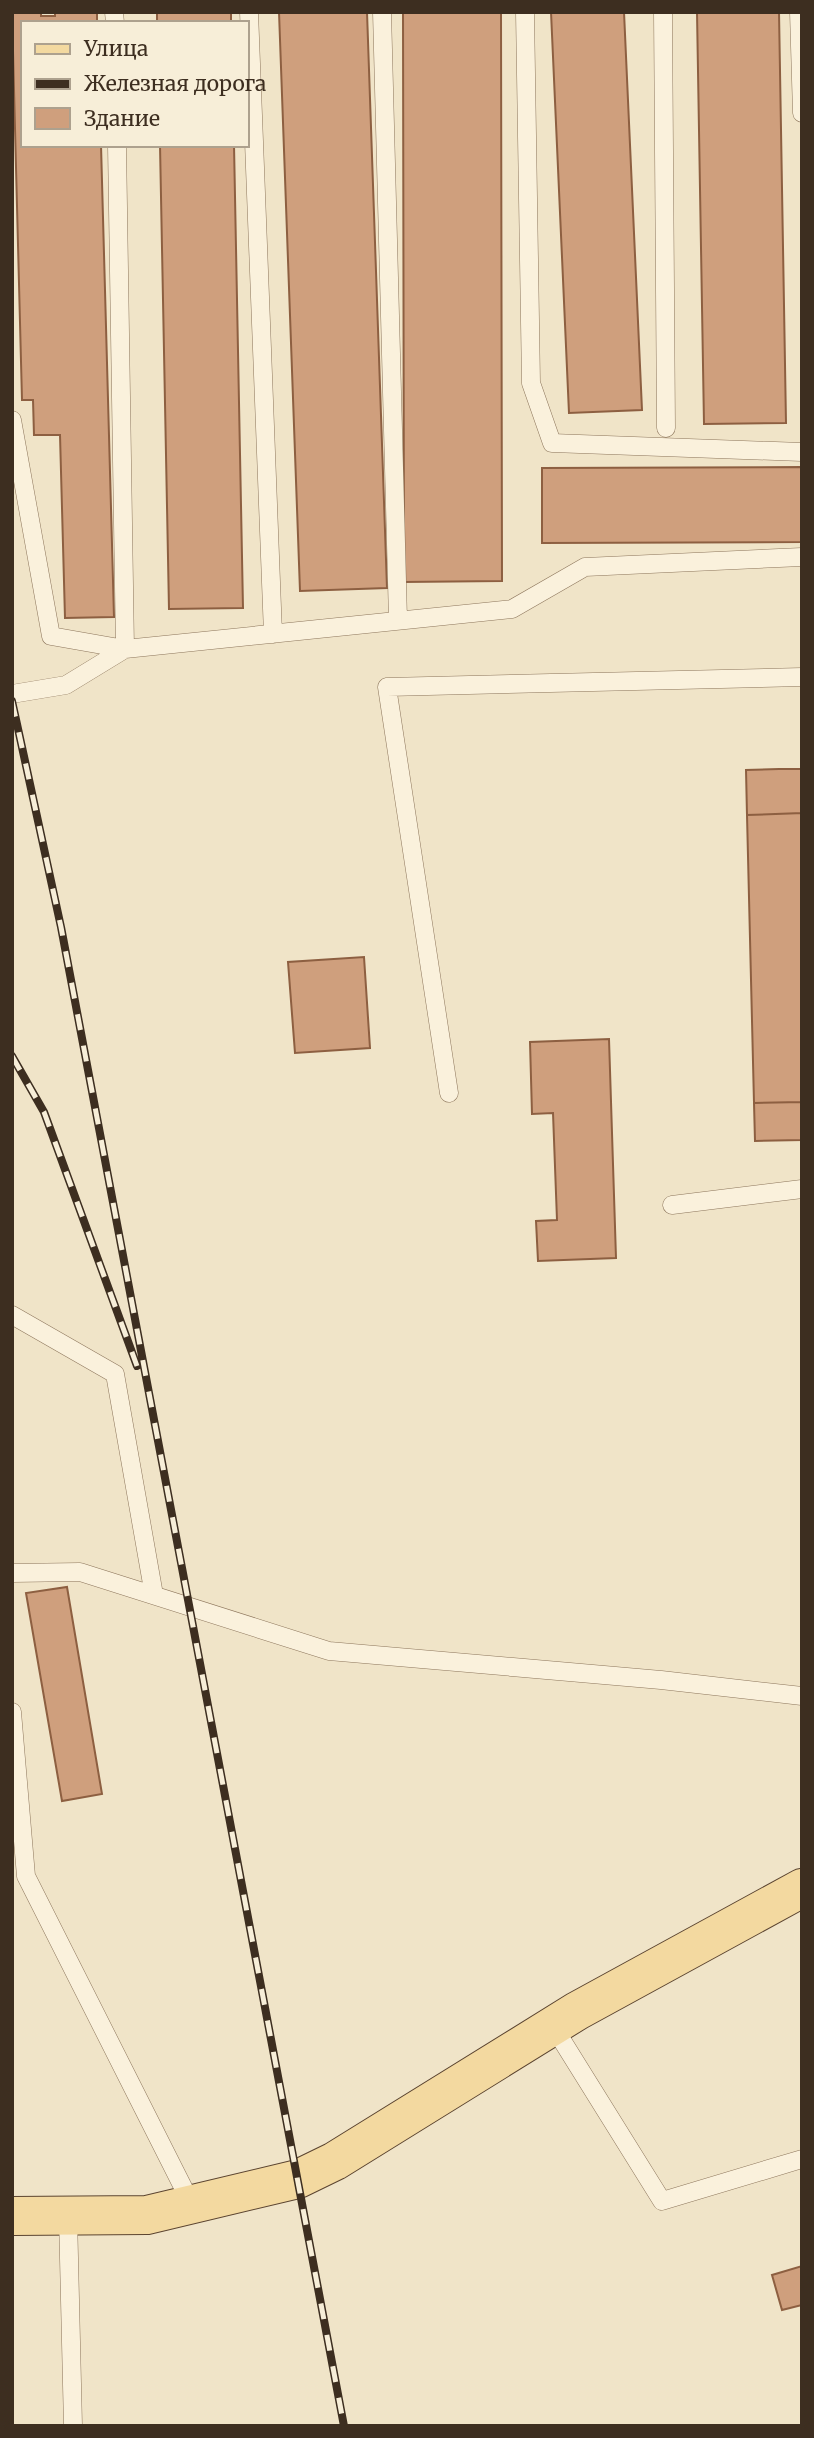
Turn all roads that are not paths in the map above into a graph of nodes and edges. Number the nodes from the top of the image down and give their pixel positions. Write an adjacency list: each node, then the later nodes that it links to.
1 (249, 12): 13 (lane)
2 (382, 12): 12 (lane)
3 (525, 12): 10 (lane)
4 (663, 12): 9 (lane)
5 (799, 12): 6 (lane)
6 (802, 113)
7 (117, 147): 14 (lane)
8 (12, 420): 14 (lane)
9 (666, 428)
10 (802, 452)
11 (802, 557): 12 (lane)
12 (398, 620): 13 (lane)
13 (273, 634): 14 (lane)
14 (125, 649): 16 (lane)
15 (802, 677): 17 (lane)
16 (12, 694)
17 (449, 1093)
18 (802, 1189): 19 (lane)
19 (672, 1205)
20 (12, 1315): 22 (lane)
21 (12, 1573): 22 (lane)
22 (154, 1595): 23 (lane)
23 (802, 1696)
24 (12, 1712): 28 (lane)
25 (802, 1888): 26 (main road)
26 (553, 2026): 27 (lane); 28 (main road)
27 (802, 2159)
28 (192, 2205): 30 (main road)
29 (12, 2216): 30 (main road)
30 (68, 2216): 31 (lane)
31 (73, 2426)

